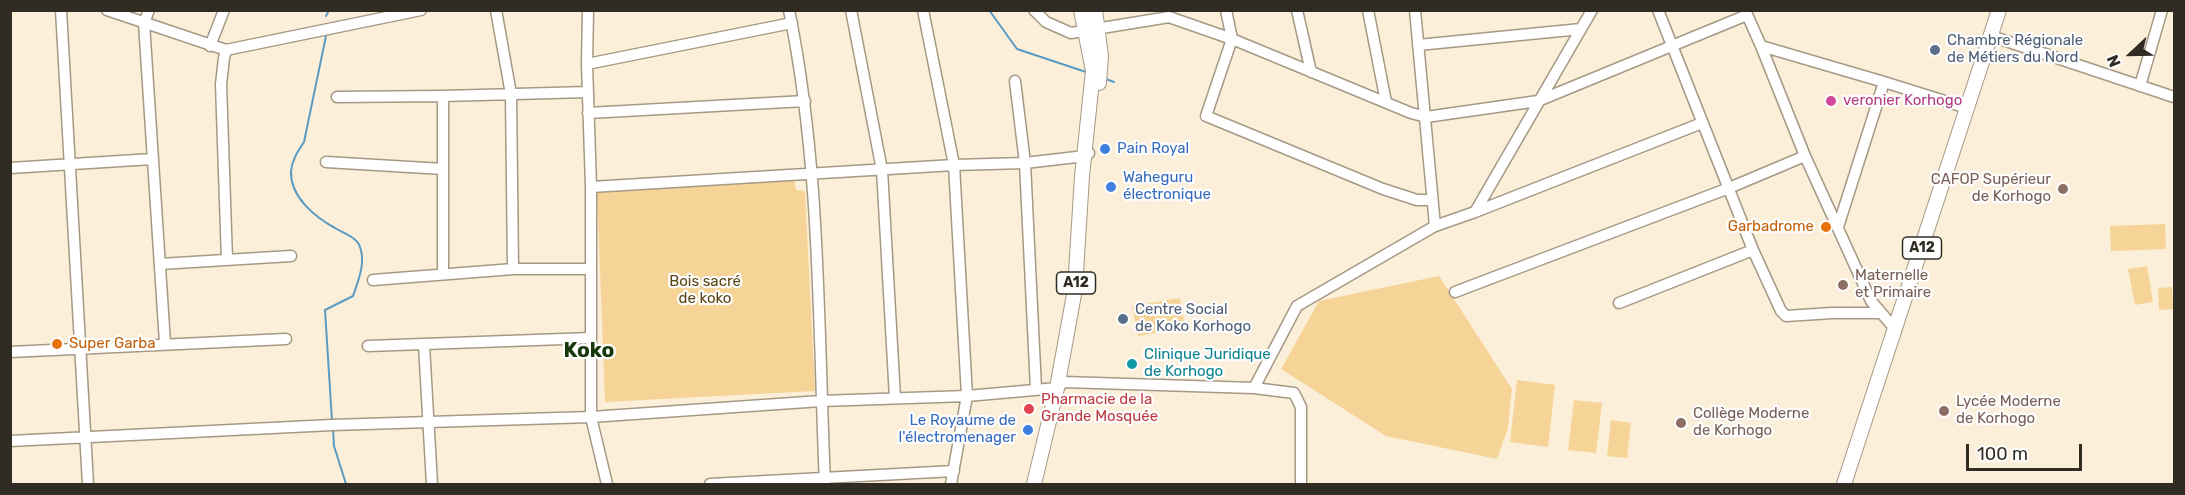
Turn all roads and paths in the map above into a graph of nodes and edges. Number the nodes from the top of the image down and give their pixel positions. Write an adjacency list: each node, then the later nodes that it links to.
1 (61, 10): 59 (street)
2 (107, 10): 25 (street)
3 (149, 10): 25 (street)
4 (224, 10): 33 (street)
5 (422, 10): 35 (street)
6 (496, 10): 43 (street)
7 (588, 10): 36 (street)
8 (789, 10): 26 (street)
9 (851, 10): 63 (street)
10 (923, 10): 60 (street)
11 (1034, 10): 27 (street)
12 (1081, 10): 27 (main road, A12)
13 (1095, 10): 27 (main road, A12)
14 (1226, 10): 30 (street)
15 (1297, 10): 37 (street)
16 (1368, 10): 49 (street)
17 (1416, 10): 31 (street)
18 (1592, 10): 28 (street)
19 (1658, 10): 32 (street)
20 (1999, 10): 29 (main road, A12)
21 (2162, 10): 41 (street)
22 (2167, 10): 24 (street)
23 (1746, 13): 32 (street); 34 (street)
24 (2175, 13)
25 (144, 23): 33 (street); 56 (street)
26 (792, 23): 36 (street); 47 (street)
27 (1092, 29): 30 (street); 38 (main road, A12); 38 (main road, A12)
28 (1581, 29): 31 (street); 48 (street)
29 (1991, 36): 41 (street); 50 (main road, A12)
30 (1232, 39): 37 (street); 67 (street)
31 (1418, 45): 52 (street)
32 (1672, 45): 48 (street); 53 (street)
33 (210, 46): 35 (street)
34 (1761, 46): 40 (street); 55 (street)
35 (226, 50): 73 (street)
36 (587, 64): 42 (street)
37 (1311, 72): 49 (street)
38 (1096, 79): 54 (main road, A12)
39 (1015, 81): 58 (street)
40 (1884, 82): 50 (street); 70 (street)
41 (2140, 86): 46 (street)
42 (588, 92): 43 (street); 51 (street)
43 (511, 94): 44 (street); 75 (street)
44 (443, 96): 45 (street); 62 (street)
45 (337, 97)
46 (2175, 97)
47 (805, 101): 51 (street); 64 (street)
48 (1538, 101): 52 (street); 68 (street)
49 (1386, 102): 52 (street)
50 (1967, 108): 82 (main road, A12)
51 (588, 113): 65 (street)
52 (1426, 117): 67 (street)
53 (1702, 123): 66 (street); 68 (street)
54 (1088, 153): 58 (street); 90 (main road, A12)
55 (1805, 156): 66 (street); 70 (street)
56 (152, 159): 59 (street); 74 (street)
57 (326, 162): 62 (street)
58 (1025, 163): 60 (street); 92 (street)
59 (70, 165): 61 (street); 88 (street)
60 (954, 165): 63 (street); 93 (street)
61 (10, 168)
62 (443, 169): 77 (street)
63 (882, 170): 64 (street); 94 (street)
64 (812, 174): 65 (street); 95 (street)
65 (591, 187): 76 (street)
66 (1729, 188): 71 (street); 79 (street)
67 (1432, 200): 69 (street)
68 (1475, 212): 69 (street)
69 (1435, 226): 91 (street)
70 (1838, 226): 81 (street)
71 (1753, 250): 80 (street); 81 (street)
72 (291, 256): 73 (street)
73 (227, 260): 74 (street)
74 (160, 264): 85 (street)
75 (513, 269): 76 (street); 77 (street)
76 (591, 269): 83 (street)
77 (443, 273): 78 (street)
78 (373, 280)
79 (1455, 292)
80 (1619, 303)
81 (1880, 314): 82 (street)
82 (1896, 330): 110 (main road, A12)
83 (591, 338): 86 (street); 96 (street)
84 (286, 339): 85 (street)
85 (165, 343): 88 (street)
86 (424, 345): 87 (street); 97 (street)
87 (368, 346)
88 (81, 348): 89 (street); 98 (street)
89 (10, 352)
90 (1060, 385): 91 (street); 92 (street); 107 (main road, A12); 108 (main road, A12)
91 (1254, 388): 109 (street)
92 (1036, 389): 93 (street)
93 (967, 396): 94 (street); 100 (street)
94 (895, 398): 95 (street)
95 (821, 401): 96 (street); 101 (street)
96 (591, 417): 97 (street); 104 (street)
97 (428, 423): 98 (street); 103 (street)
98 (86, 436): 99 (street); 102 (street)
99 (10, 441)
100 (954, 471): 101 (street); 106 (street)
101 (825, 482): 105 (street)
102 (88, 484)
103 (432, 484)
104 (607, 484)
105 (710, 484)
106 (951, 484)
107 (1034, 484)
108 (1042, 484)
109 (1301, 484)
110 (1844, 484)

